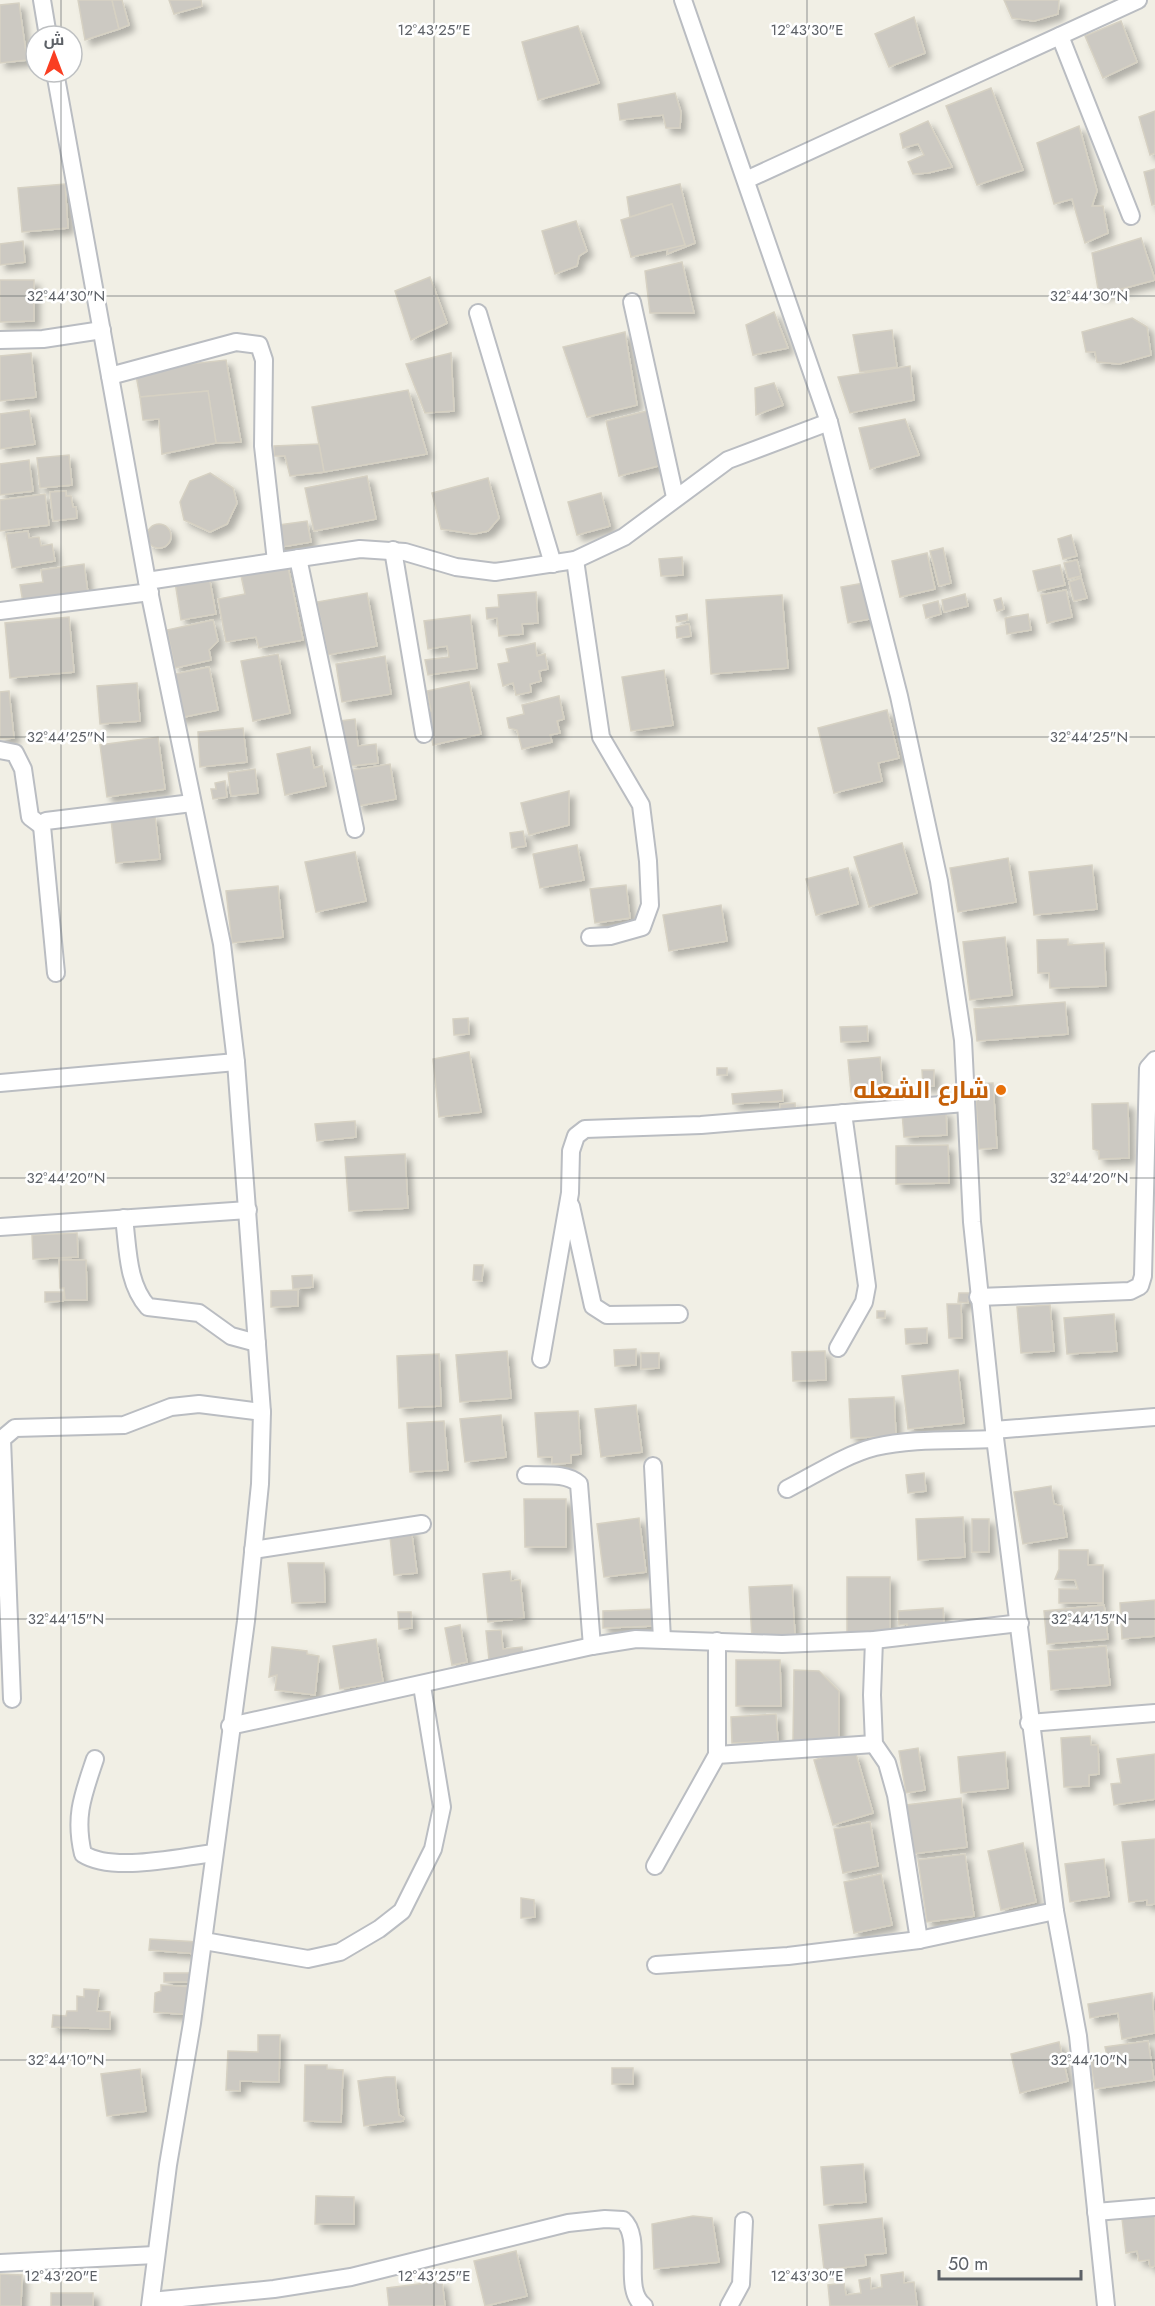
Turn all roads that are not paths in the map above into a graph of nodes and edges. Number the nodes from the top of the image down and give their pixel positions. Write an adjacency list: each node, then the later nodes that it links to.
1 (42, 0): 4 (street)
2 (683, 0): 7 (street)
3 (1138, 0): 5 (street)
4 (46, 24)
5 (1060, 36): 7 (street); 8 (street)
6 (57, 84): 11 (street)
7 (746, 180): 14 (street)
8 (1131, 216)
9 (632, 302): 15 (street)
10 (478, 313): 20 (street)
11 (102, 330): 12 (street); 13 (street)
12 (0, 340)
13 (110, 376): 19 (street); 21 (street)
14 (829, 422): 15 (street); 33 (street)
15 (675, 497): 18 (street)
16 (393, 550): 17 (street); 20 (street); 23 (street)
17 (298, 558): 19 (street); 27 (street)
18 (575, 560): 20 (street); 28 (street)
19 (276, 561): 21 (street)
20 (553, 564)
21 (149, 586): 22 (street); 25 (street)
22 (0, 611)
23 (424, 734)
24 (0, 750): 26 (street)
25 (192, 803): 26 (street); 31 (street)
26 (42, 826): 29 (street)
27 (355, 830)
28 (590, 937)
29 (56, 973)
30 (1155, 1060): 39 (street)
31 (236, 1062): 32 (street); 36 (street)
32 (0, 1083)
33 (965, 1103): 34 (street); 39 (street)
34 (843, 1113): 35 (street); 42 (street)
35 (569, 1197): 40 (street); 43 (street)
36 (248, 1210): 37 (street); 41 (street)
37 (124, 1218): 38 (street); 41 (street)
38 (0, 1227)
39 (978, 1297): 46 (street)
40 (678, 1314)
41 (257, 1343): 44 (street)
42 (838, 1348)
43 (541, 1359)
44 (262, 1412): 51 (street); 58 (street)
45 (1155, 1417): 46 (street)
46 (994, 1435): 49 (street); 52 (street)
47 (653, 1466): 53 (street)
48 (526, 1475): 56 (street)
49 (787, 1489)
50 (422, 1524): 51 (street)
51 (253, 1550): 61 (street)
52 (1020, 1623): 54 (street); 60 (street)
53 (662, 1639): 55 (street); 56 (street)
54 (874, 1640): 55 (street); 62 (street)
55 (717, 1641): 63 (street)
56 (592, 1646): 57 (street)
57 (422, 1686): 61 (street); 69 (street)
58 (12, 1699)
59 (1155, 1713): 60 (street)
60 (1029, 1723): 67 (street)
61 (230, 1726): 65 (street)
62 (874, 1744): 63 (street); 68 (street)
63 (717, 1755): 66 (street)
64 (95, 1759): 65 (street)
65 (214, 1853): 69 (street)
66 (656, 1866)
67 (1055, 1911): 68 (street); 72 (street)
68 (919, 1940): 70 (street)
69 (204, 1941): 74 (street)
70 (656, 1965)
71 (1155, 2207): 72 (street)
72 (1096, 2212): 79 (street)
73 (744, 2221): 78 (street)
74 (155, 2255): 75 (street); 76 (street)
75 (0, 2263)
76 (151, 2303): 77 (street)
77 (644, 2306)
78 (729, 2306)
79 (1106, 2306)

